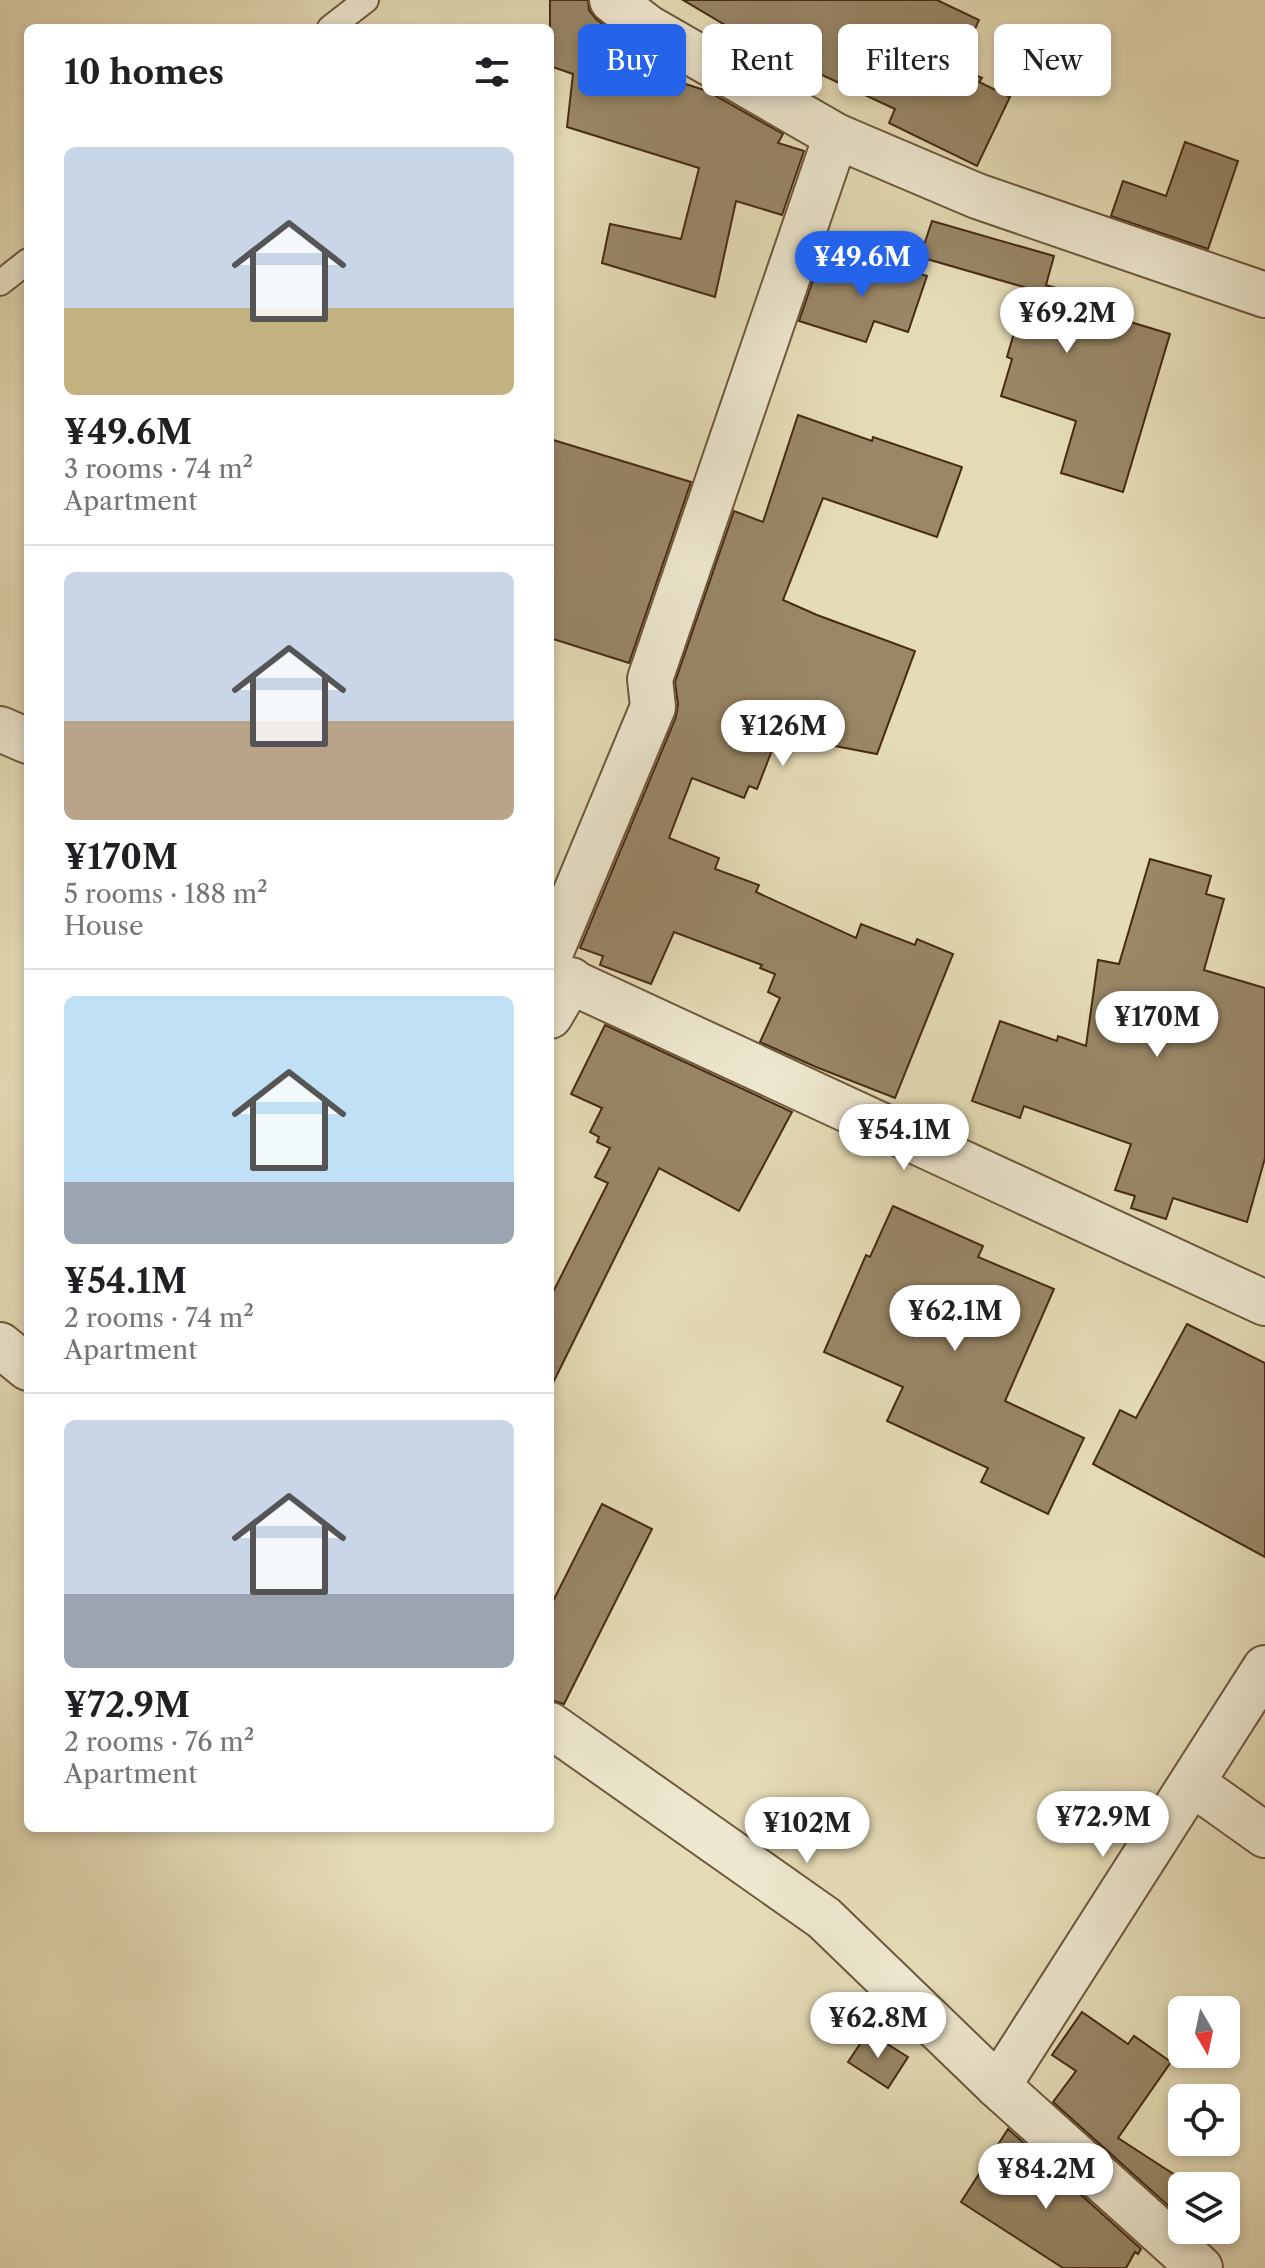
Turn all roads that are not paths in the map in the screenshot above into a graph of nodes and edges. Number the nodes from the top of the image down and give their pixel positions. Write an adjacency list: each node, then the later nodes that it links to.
1 (366, 0): 3 (lane)
2 (612, 0): 4 (street)
3 (335, 24)
4 (836, 136): 7 (street); 10 (street)
5 (24, 264): 6 (lane)
6 (0, 283)
7 (1265, 295)
8 (0, 729): 9 (street)
9 (24, 739)
10 (555, 980): 11 (street)
11 (1265, 1303)
12 (0, 1345): 13 (street)
13 (24, 1365)
14 (1265, 1668): 16 (street)
15 (554, 1728): 18 (street)
16 (1192, 1783): 17 (street); 18 (street)
17 (1265, 1835)
18 (998, 2086): 19 (street)
19 (1200, 2268)

